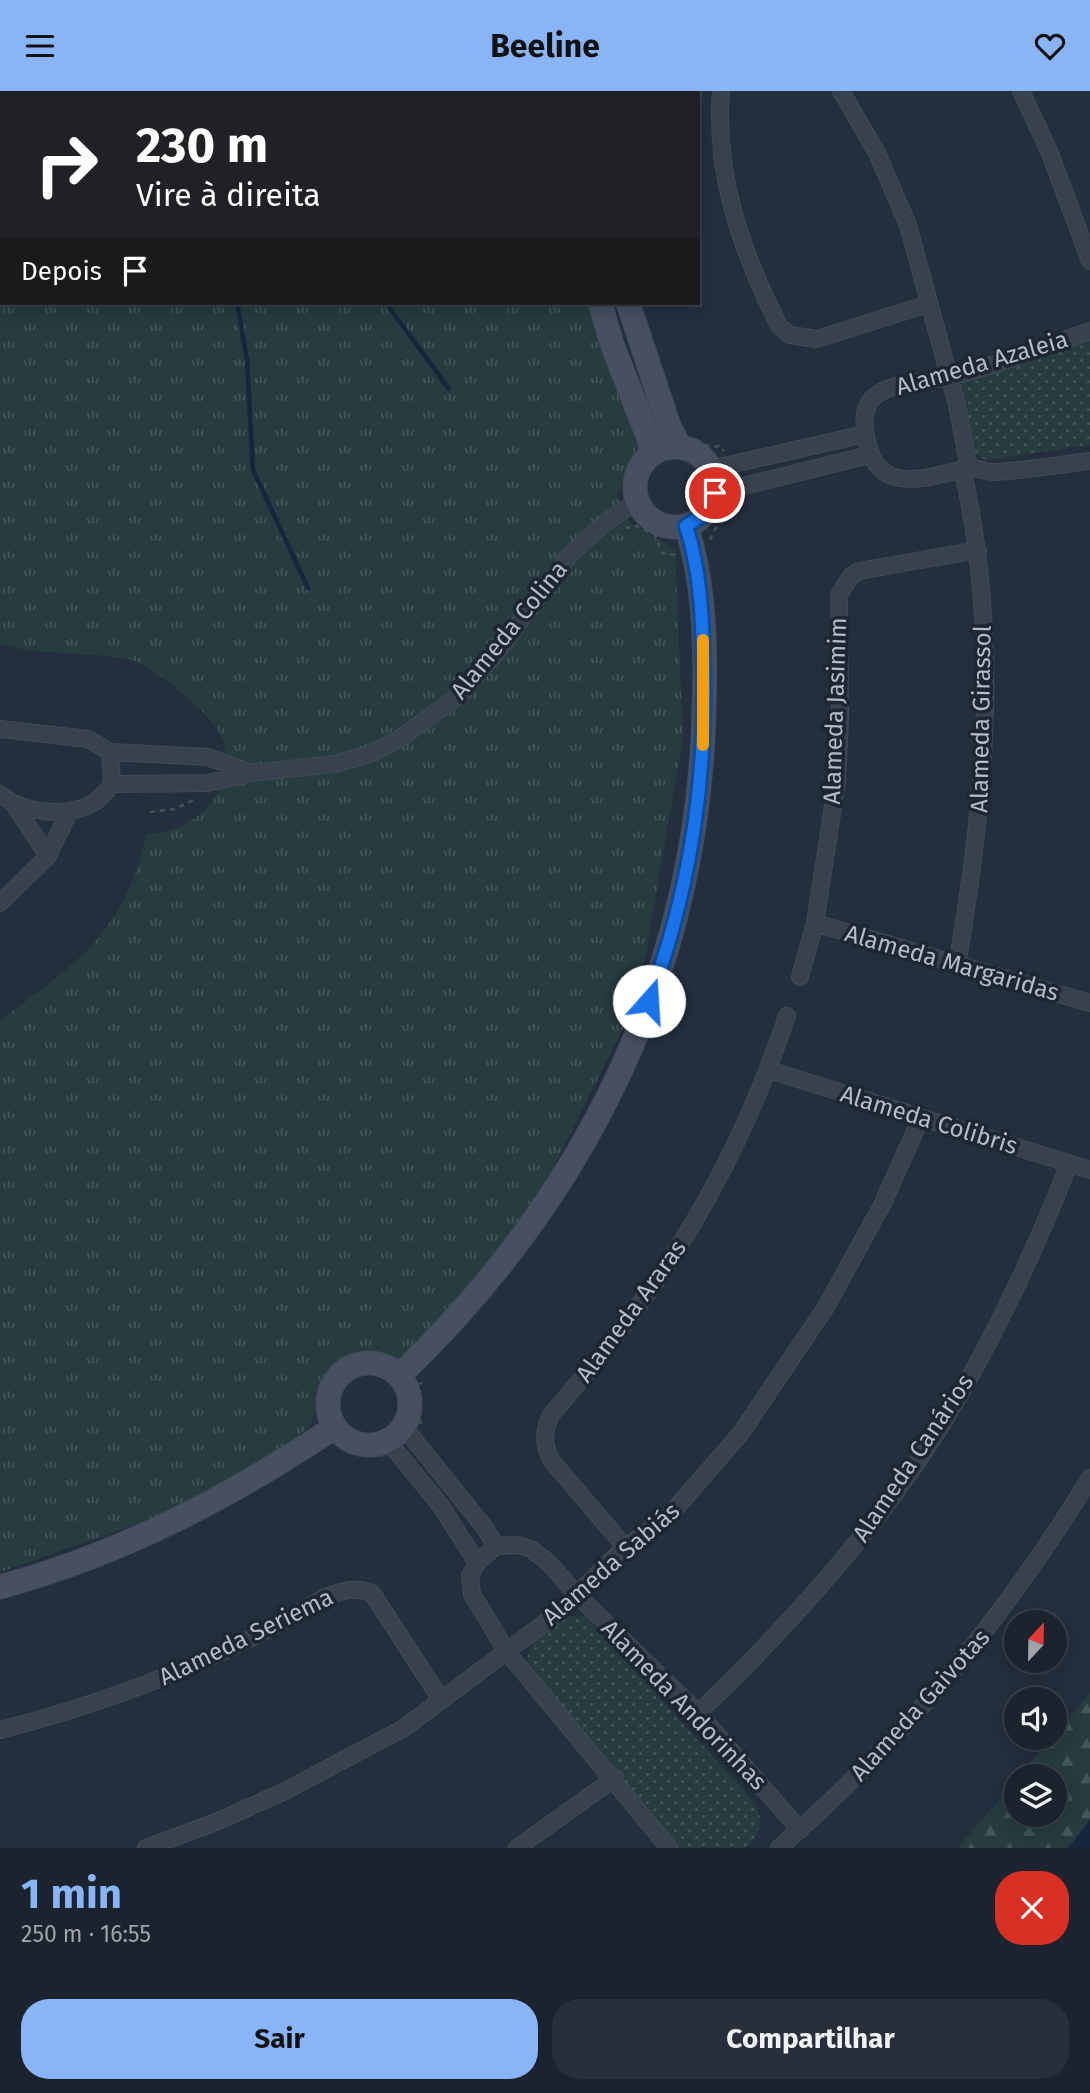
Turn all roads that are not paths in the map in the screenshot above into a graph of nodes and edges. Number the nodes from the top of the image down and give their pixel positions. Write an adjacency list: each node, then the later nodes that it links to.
1 (721, 91): 5 (street)
2 (841, 91): 5 (street, Alameda Girassol)
3 (1020, 91): 4 (street)
4 (1090, 261)
5 (928, 304): 9 (street, Alameda Girassol)
6 (601, 305): 13 (street)
7 (629, 305): 11 (street)
8 (1090, 331): 9 (street, Alameda Azaleia)
9 (949, 377): 10 (street, Alameda Azaleia); 18 (street, Alameda Girassol)
10 (866, 434): 12 (street); 14 (street, Alameda Azaleia)
11 (680, 447): 13 (street); 16 (street)
12 (803, 449): 16 (street); 17 (street)
13 (654, 452): 20 (street)
14 (869, 455): 17 (street); 18 (street)
15 (1090, 461): 18 (street)
16 (712, 469): 19 (street)
17 (808, 469): 19 (street)
18 (966, 470): 22 (street, Alameda Girassol)
19 (715, 493): 21 (street)
20 (637, 501): 21 (street); 26 (street, Alameda Colina)
21 (686, 526): 43 (street)
22 (978, 550): 34 (street, Alameda Jasimim); 35 (street, Alameda Girassol)
23 (0, 728): 24 (street)
24 (110, 752): 25 (street); 27 (street)
25 (192, 756): 26 (street); 28 (street)
26 (251, 773): 28 (street, Alameda Colina)
27 (112, 784): 28 (street, Alameda Colina); 31 (street)
28 (191, 784)
29 (0, 794): 30 (street)
30 (15, 806): 31 (street); 32 (street)
31 (69, 812): 32 (street)
32 (48, 856): 33 (street)
33 (0, 903)
34 (815, 923): 35 (street, Alameda Margaridas); 36 (street, Alameda Jasimim)
35 (957, 965): 37 (street, Alameda Margaridas)
36 (800, 977)
37 (1090, 1003)
38 (787, 1016): 39 (street, Alameda Araras)
39 (769, 1070): 40 (street, Alameda Colibris); 50 (street, Alameda Araras)
40 (921, 1118): 41 (street, Alameda Colibris); 50 (street, Alameda Sabiás)
41 (1069, 1164): 42 (street, Alameda Colibris); 56 (street, Alameda Canários)
42 (1090, 1170)
43 (399, 1376): 44 (street); 45 (street)
44 (336, 1436): 45 (street); 52 (street)
45 (401, 1440): 47 (street); 48 (street)
46 (1090, 1478): 59 (street, Alameda Gaivotas)
47 (458, 1493): 48 (street); 49 (street)
48 (441, 1506): 51 (street)
49 (496, 1546): 51 (street); 53 (street, Alameda Andorinhas)
50 (625, 1547): 53 (street, Alameda Sabiás)
51 (477, 1563): 54 (street)
52 (0, 1587)
53 (576, 1594): 54 (street, Alameda Sabiás); 56 (street, Alameda Andorinhas)
54 (506, 1652): 55 (street, Alameda Sabiás); 58 (street)
55 (440, 1698): 57 (street, Alameda Seriema); 60 (street, Alameda Sabiás)
56 (698, 1713): 59 (street, Alameda Andorinhas)
57 (0, 1730)
58 (615, 1778): 61 (street); 62 (street)
59 (800, 1830): 63 (street, Alameda Gaivotas)
60 (146, 1848)
61 (517, 1848)
62 (670, 1848)
63 (779, 1848)

